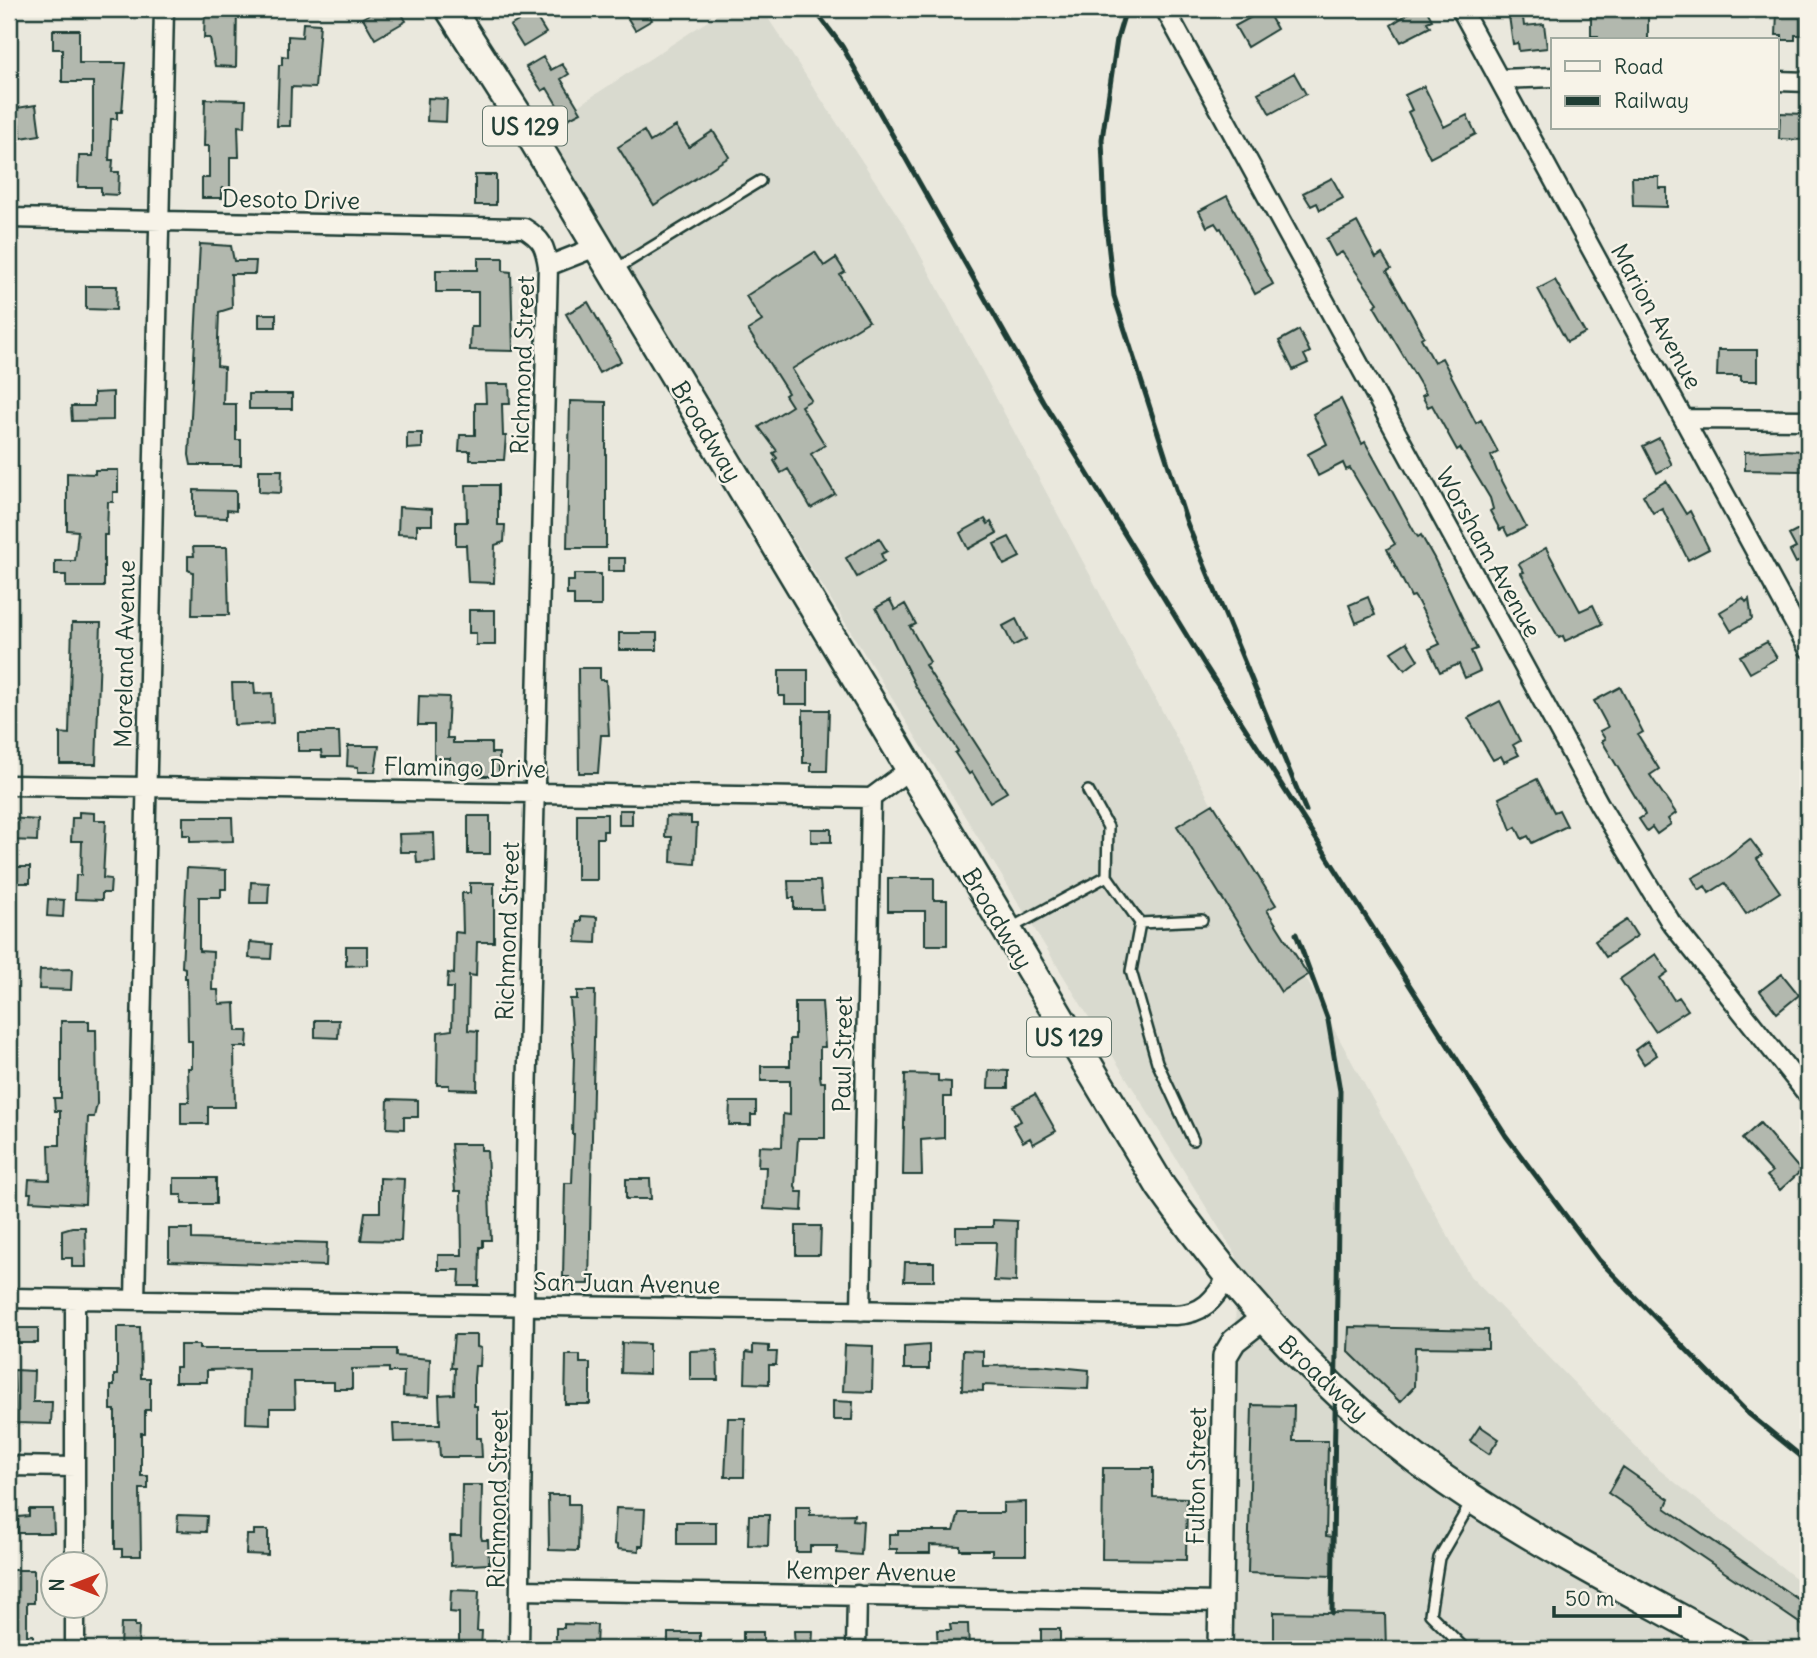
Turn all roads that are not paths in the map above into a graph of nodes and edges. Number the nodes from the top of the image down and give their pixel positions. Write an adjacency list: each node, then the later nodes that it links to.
1 (164, 9): 11 (street, Moreland Avenue)
2 (450, 9): 12 (main road, Broadway / US 129)
3 (1164, 9): 28 (street, Worsham Avenue)
4 (1461, 9): 6 (street, Marion Avenue)
5 (1551, 77): 6 (street)
6 (1500, 79): 15 (street, Marion Avenue)
7 (1778, 81): 8 (street)
8 (1808, 82)
9 (760, 181): 14 (lane)
10 (9, 218): 11 (street, Desoto Drive)
11 (159, 220): 13 (street, Desoto Drive); 20 (street, Moreland Avenue)
12 (596, 247): 13 (street, Richmond Street); 14 (main road, Broadway / US 129)
13 (548, 266): 22 (street, Richmond Street)
14 (611, 272): 18 (main road, Broadway / US 129)
15 (1686, 419): 16 (street); 17 (street, Marion Avenue)
16 (1808, 420)
17 (1808, 648)
18 (910, 769): 23 (street); 27 (main road, Broadway / US 129)
19 (9, 785): 20 (street, Flamingo Drive)
20 (146, 787): 22 (street, Flamingo Drive); 33 (street, Moreland Avenue)
21 (1088, 791): 24 (lane)
22 (536, 792): 23 (street, Flamingo Drive); 34 (street, Richmond Street)
23 (871, 799): 35 (street, Paul Street)
24 (1107, 876): 26 (lane); 27 (lane)
25 (1202, 920): 26 (lane)
26 (1140, 923): 29 (lane)
27 (1006, 930): 30 (main road, Broadway / US 129)
28 (1808, 1095)
29 (1193, 1140)
30 (1228, 1277): 35 (street, San Juan Avenue); 36 (main road, Broadway / US 129)
31 (9, 1298): 32 (street, San Juan Avenue)
32 (75, 1300): 33 (street, San Juan Avenue); 38 (street)
33 (135, 1300): 34 (street, San Juan Avenue)
34 (524, 1306): 35 (street, San Juan Avenue); 41 (street, Richmond Street)
35 (861, 1311)
36 (1262, 1319): 39 (main road, Broadway / US 129); 43 (street, Fulton Street)
37 (9, 1466): 38 (street)
38 (75, 1467): 40 (street)
39 (1473, 1499): 49 (lane); 50 (main road, Broadway / US 129)
40 (75, 1550)
41 (520, 1590): 42 (street, Kemper Avenue); 46 (street, Richmond Street)
42 (857, 1595): 43 (street, Kemper Avenue); 47 (street)
43 (1221, 1602): 48 (street, Fulton Street)
44 (75, 1620): 45 (street)
45 (75, 1649)
46 (519, 1649)
47 (856, 1649)
48 (1220, 1649)
49 (1465, 1649)
50 (1735, 1649)

